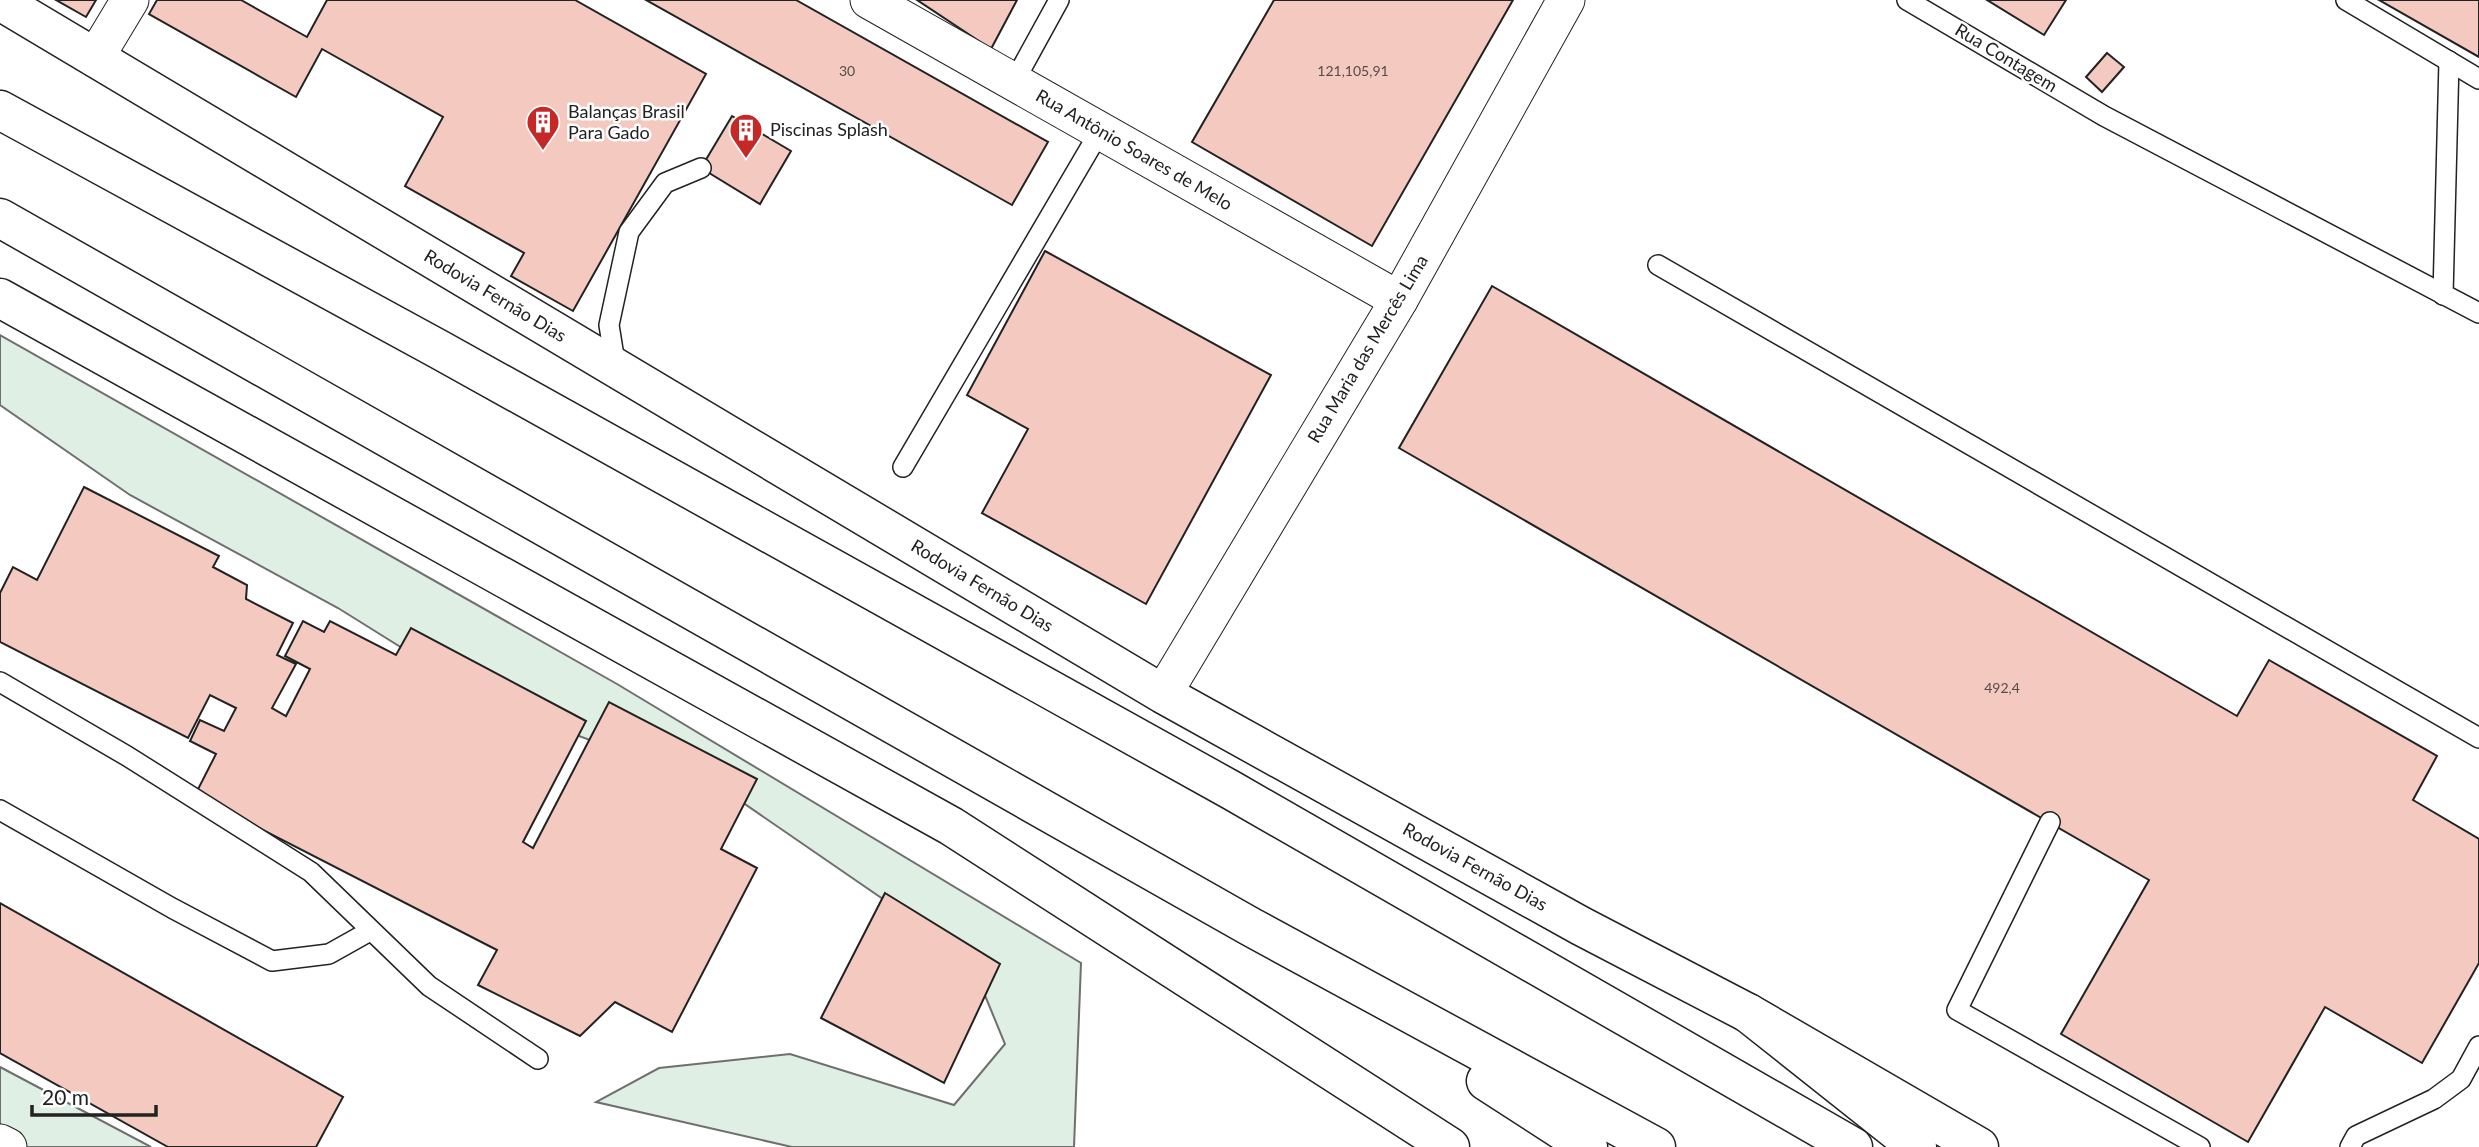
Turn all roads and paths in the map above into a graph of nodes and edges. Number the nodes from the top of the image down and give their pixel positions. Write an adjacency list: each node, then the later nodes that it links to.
1 (130, 0): 8 (street)
2 (869, 0): 11 (street, Rua Antônio Soares de Melo)
3 (1059, 0): 11 (lane)
4 (1566, 0): 19 (street, Rua Maria das Mercês Lima)
5 (1907, 0): 17 (lane, Rua Contagem)
6 (2346, 0): 9 (lane)
7 (0, 1): 8 (main road, Rodovia Fernão Dias)
8 (95, 58): 21 (main road, Rodovia Fernão Dias)
9 (2449, 61): 10 (lane); 17 (lane)
10 (2479, 79)
11 (1014, 82): 13 (street, Rua Antônio Soares de Melo)
12 (0, 110): 38 (main road)
13 (1100, 131): 19 (street, Rua Antônio Soares de Melo); 22 (lane)
14 (701, 168): 21 (lane)
15 (0, 218): 28 (main road)
16 (1658, 265): 25 (lane)
17 (2444, 295): 20 (lane, Rua Contagem)
18 (0, 298): 35 (main road)
19 (1399, 300): 24 (street, Rua Maria das Mercês Lima)
20 (2479, 313)
21 (617, 369): 24 (main road, Rodovia Fernão Dias)
22 (903, 467)
23 (0, 682): 29 (lane)
24 (1163, 694): 30 (main road, Rodovia Fernão Dias)
25 (2479, 738)
26 (0, 810): 29 (lane)
27 (2050, 822): 41 (lane)
28 (1235, 918): 36 (main road); 37 (main road)
29 (370, 931): 32 (lane)
30 (1748, 1013): 39 (main road); 40 (main road, Rodovia Fernão Dias)
31 (2479, 1046): 42 (lane)
32 (538, 1059)
33 (0, 1143): 34 (street)
34 (8, 1147)
35 (1450, 1147)
36 (1588, 1147)
37 (1656, 1147)
38 (1853, 1147)
39 (1917, 1147)
40 (1979, 1147)
41 (2200, 1147)
42 (2350, 1147)

